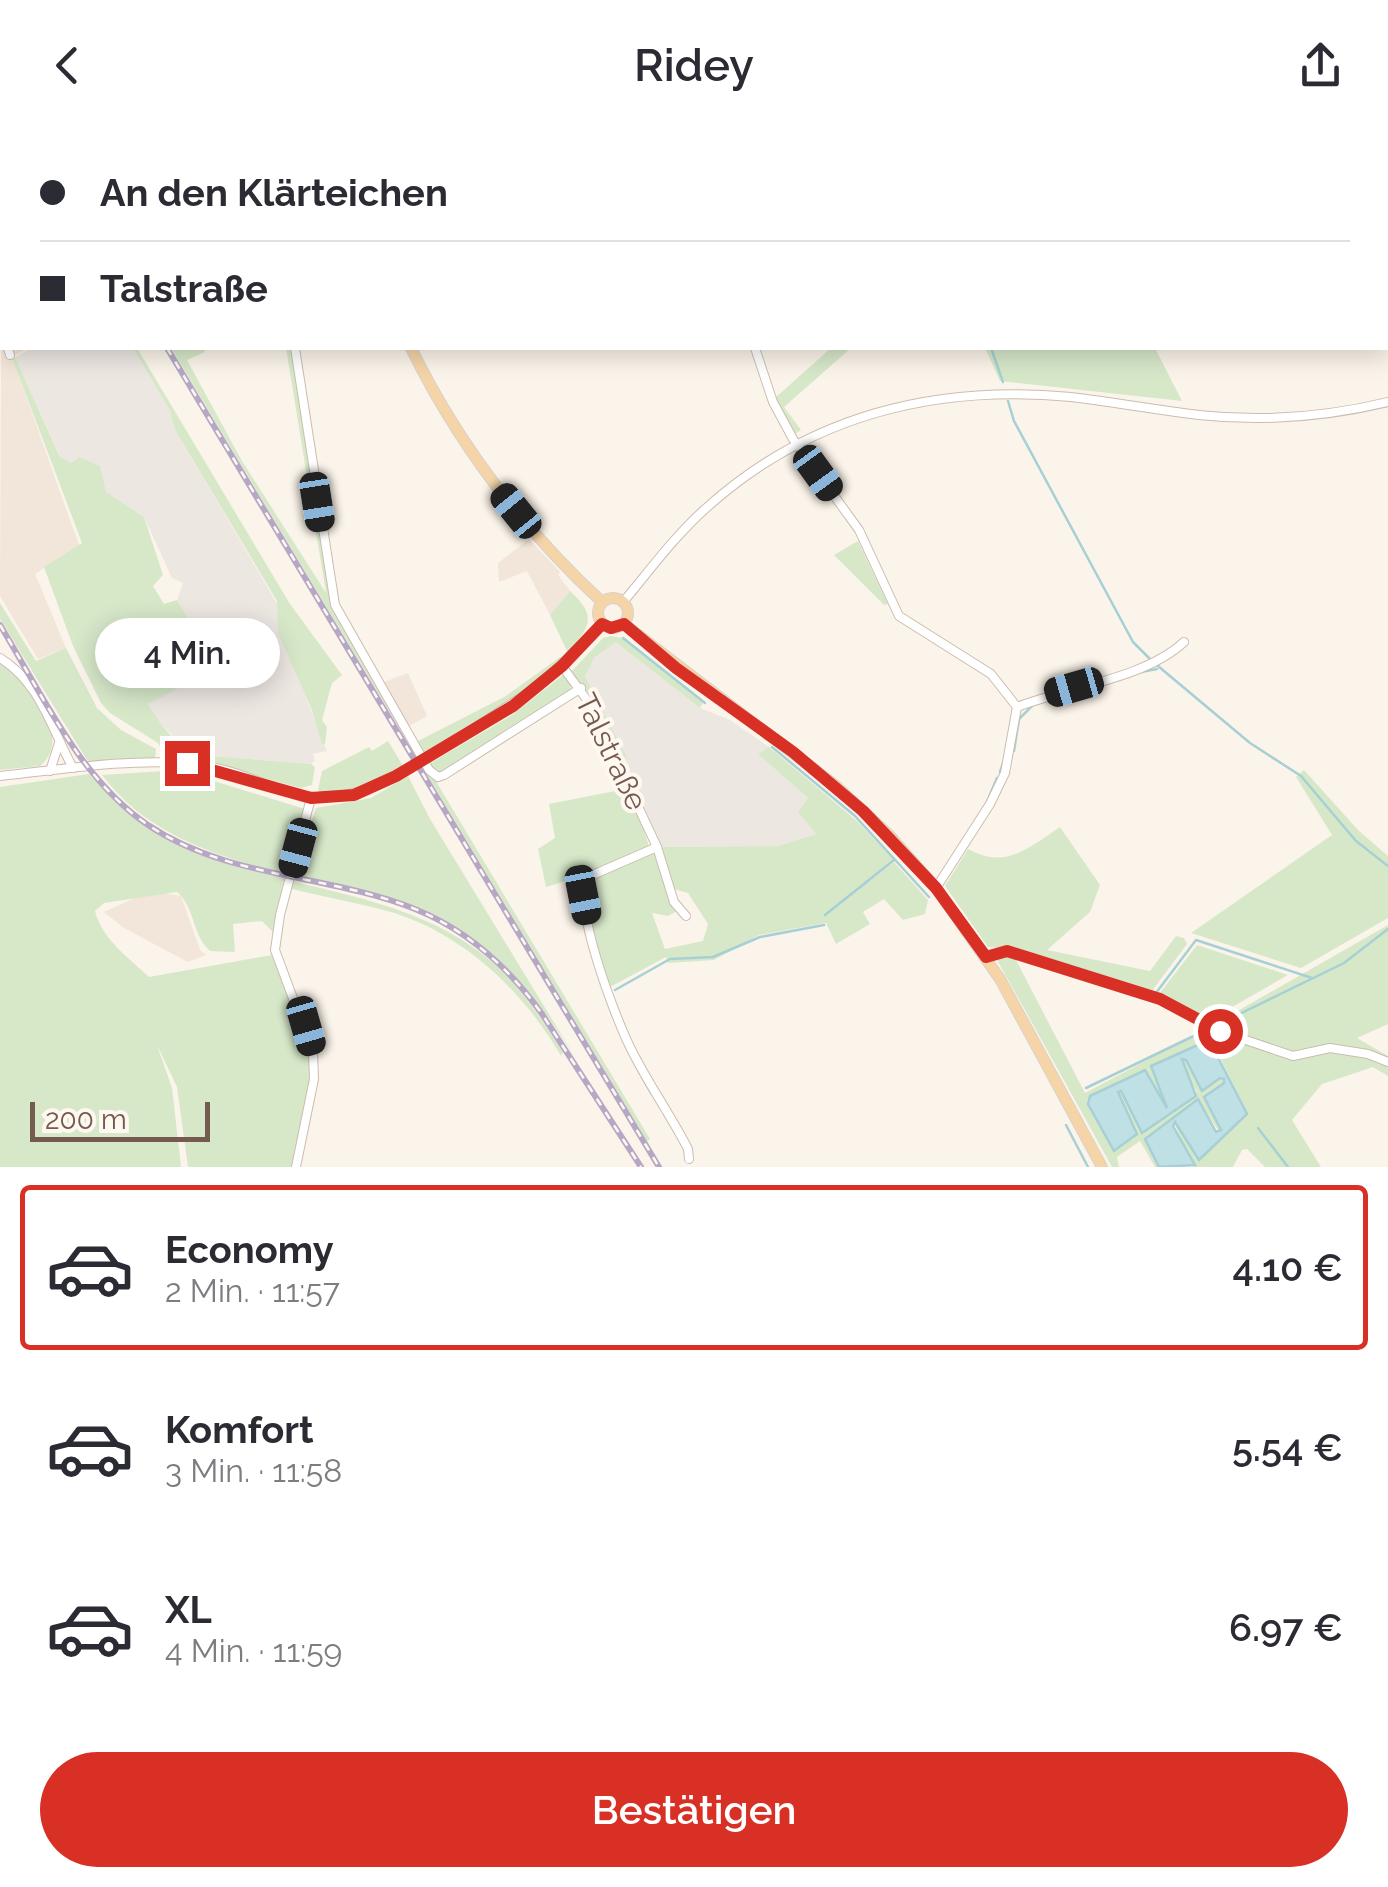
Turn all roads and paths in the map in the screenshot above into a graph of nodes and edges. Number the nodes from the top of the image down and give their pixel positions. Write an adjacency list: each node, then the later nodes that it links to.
1 (295, 350): 13 (street)
2 (412, 350): 7 (main road)
3 (756, 350): 5 (street)
4 (1388, 402): 5 (street)
5 (797, 444): 6 (street); 14 (street)
6 (624, 601): 7 (main road); 9 (main road)
7 (602, 602): 8 (main road)
8 (602, 624): 9 (main road); 12 (street)
9 (624, 624): 21 (main road)
10 (1184, 642): 14 (street)
11 (0, 658): 15 (street)
12 (562, 666): 13 (street, Talstraße); 19 (street, Talstraße, bridge)
13 (581, 688): 20 (street, Talstraße)
14 (1018, 707): 21 (street)
15 (60, 743): 16 (street); 17 (street)
16 (73, 768): 17 (street, Talstraße); 19 (street, Talstraße)
17 (50, 771): 18 (street, Talstraße)
18 (0, 776)
19 (311, 798): 26 (street)
20 (657, 847): 22 (street, Talstraße); 25 (street, Talstraße)
21 (936, 888): 23 (main road)
22 (686, 916)
23 (986, 957): 24 (street); 27 (main road)
24 (1388, 1062)
25 (689, 1159)
26 (296, 1167)
27 (1102, 1167)

